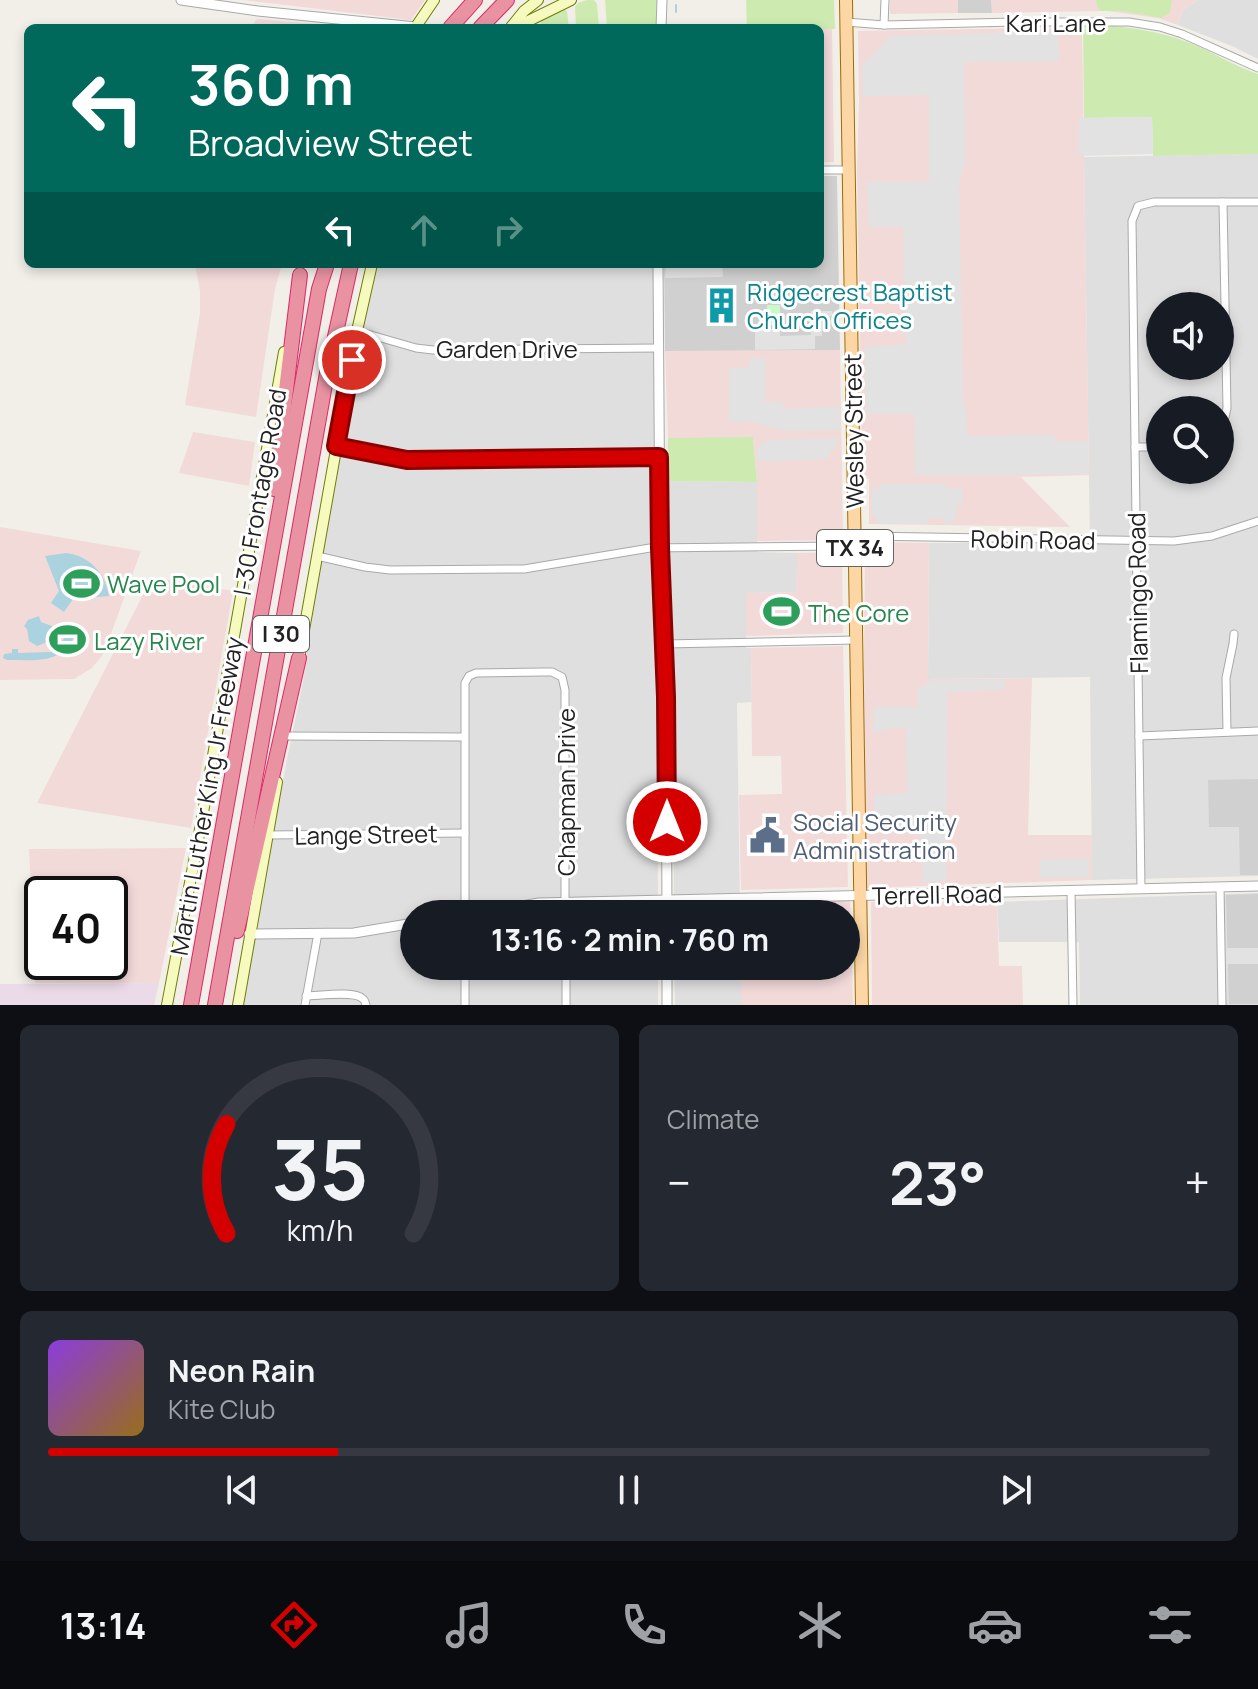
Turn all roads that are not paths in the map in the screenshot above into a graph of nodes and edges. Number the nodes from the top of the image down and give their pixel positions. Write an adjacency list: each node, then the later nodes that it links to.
1 (181, 0): 12 (street)
2 (434, 0): 13 (main road)
3 (475, 0): 14 (highway)
4 (507, 0): 15 (highway)
5 (538, 0): 16 (main road)
6 (571, 0): 11 (main road)
7 (662, 0): 17 (street)
8 (846, 0): 10 (main road, Wesley Street / TX 34)
9 (885, 0): 18 (street)
10 (846, 22): 18 (street, Kari Lane); 21 (main road, Wesley Street / TX 34)
11 (534, 23)
12 (386, 24)
13 (418, 24)
14 (454, 24)
15 (484, 24)
16 (515, 24)
17 (661, 24)
18 (884, 25): 19 (street, Kari Lane)
19 (1258, 68)
20 (824, 170): 21 (street)
21 (849, 170): 38 (main road, Wesley Street / TX 34)
22 (1223, 202): 23 (street); 31 (street); 33 (street, Flamingo Road)
23 (1258, 202)
24 (326, 268): 41 (highway, Martin Luther King Jr Freeway / I 30)
25 (350, 268): 70 (highway, Martin Luther King Jr Freeway / I 30)
26 (371, 268): 29 (main road)
27 (658, 268): 30 (street)
28 (302, 270): 41 (highway); 68 (main road, I-30 Frontage Road)
29 (357, 331): 30 (street, Garden Drive); 32 (main road)
30 (659, 348): 35 (street)
31 (1227, 396)
32 (336, 446): 35 (street); 40 (main road)
33 (1135, 447): 34 (street); 37 (street, Flamingo Road)
34 (1146, 447)
35 (659, 457): 39 (street)
36 (1258, 521): 37 (street, Robin Road)
37 (1137, 540): 38 (street, Robin Road); 49 (street, Flamingo Road)
38 (854, 541): 39 (street, Robin Road); 43 (main road, Wesley Street / TX 34)
39 (660, 548): 40 (street, Robin Road); 44 (street)
40 (317, 556): 45 (main road)
41 (258, 626): 69 (highway, Martin Luther King Jr Freeway / I 30)
42 (1234, 634): 47 (street)
43 (856, 640): 44 (street); 57 (main road, Wesley Street / TX 34)
44 (665, 644): 60 (street)
45 (299, 658): 48 (main road); 70 (highway)
46 (1258, 731): 47 (street)
47 (1227, 732): 49 (street)
48 (286, 736): 50 (street); 52 (main road)
49 (1139, 736): 55 (street, Flamingo Road)
50 (464, 737): 51 (street); 59 (street, Chapman Drive)
51 (465, 833): 52 (street, Lange Street); 58 (street)
52 (268, 835): 63 (main road)
53 (1258, 886): 54 (street, Terrell Road)
54 (1220, 887): 55 (street, Terrell Road); 78 (street)
55 (1141, 889): 56 (street, Terrell Road)
56 (1071, 891): 57 (street, Terrell Road); 77 (street)
57 (860, 895): 60 (street, Terrell Road); 76 (main road, Wesley Street / TX 34)
58 (465, 900)
59 (565, 900)
60 (667, 900)
61 (400, 925): 62 (street)
62 (318, 933): 63 (street); 67 (street)
63 (249, 934): 71 (main road)
64 (465, 980): 73 (street)
65 (566, 980): 74 (street)
66 (667, 980): 75 (street)
67 (305, 1001): 72 (street)
68 (167, 1005)
69 (188, 1005)
70 (217, 1005)
71 (238, 1005)
72 (366, 1005)
73 (465, 1005)
74 (566, 1005)
75 (667, 1005)
76 (862, 1005)
77 (1073, 1005)
78 (1222, 1005)

